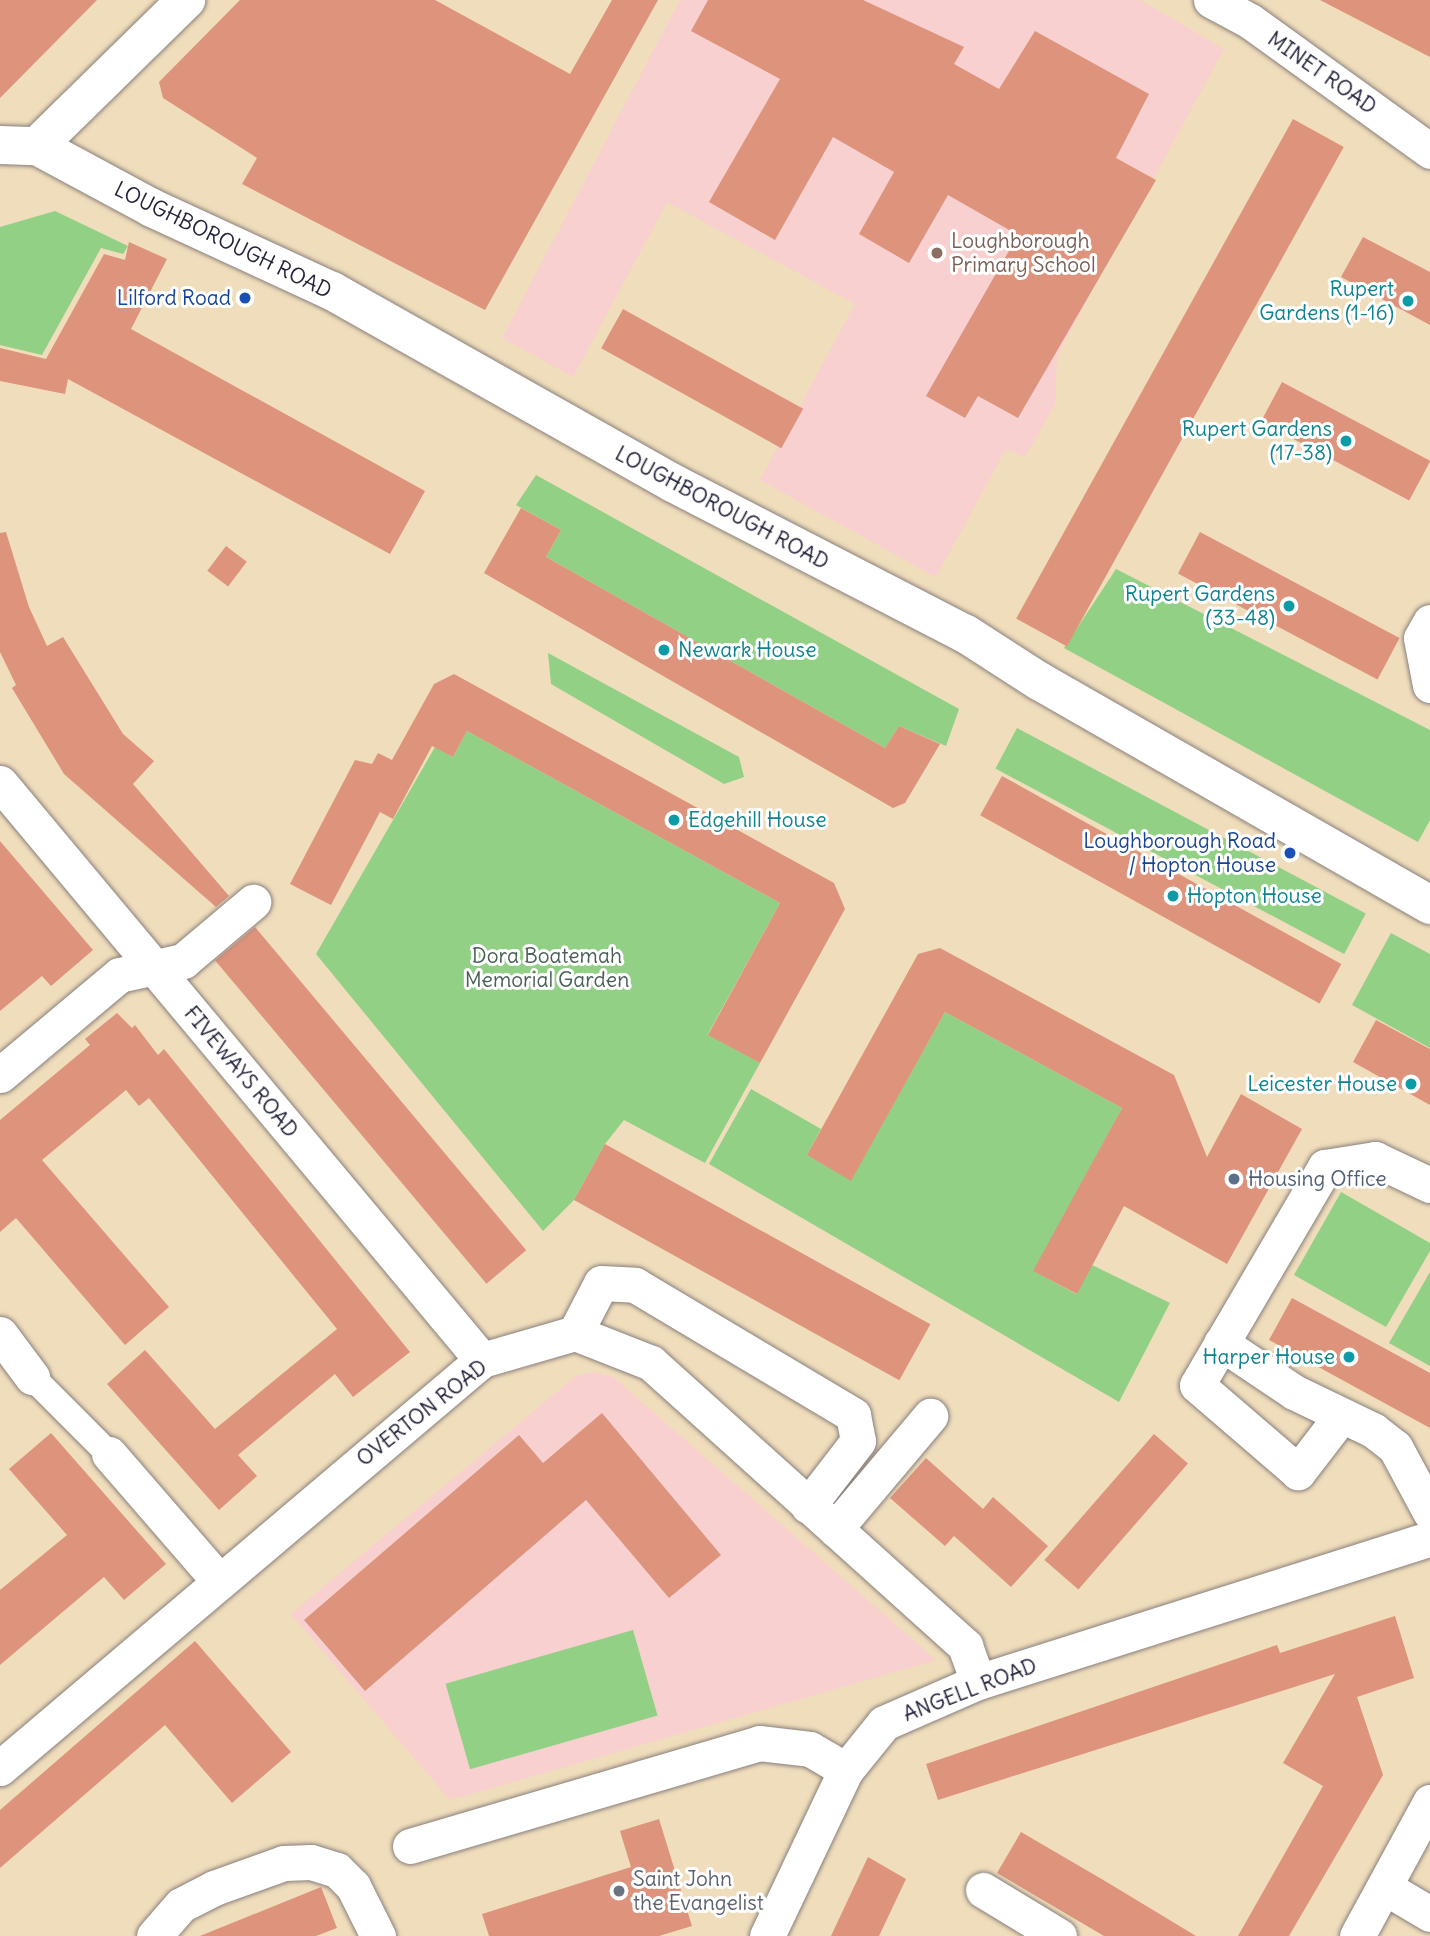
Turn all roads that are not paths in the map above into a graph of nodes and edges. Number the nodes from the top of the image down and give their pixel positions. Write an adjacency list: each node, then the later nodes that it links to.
1 (186, 0): 4 (street)
2 (1211, 0): 5 (street, MINET ROAD)
3 (0, 145): 4 (street, LOUGHBOROUGH ROAD)
4 (37, 146): 10 (street, LOUGHBOROUGH ROAD)
5 (1430, 151)
6 (1430, 622): 7 (street)
7 (1430, 685)
8 (0, 783): 11 (street, FIVEWAYS ROAD)
9 (253, 902): 11 (street)
10 (1430, 905)
11 (153, 967): 12 (street); 17 (street, FIVEWAYS ROAD)
12 (0, 1075)
13 (1430, 1185): 16 (street)
14 (575, 1333): 17 (street, OVERTON ROAD); 22 (street); 22 (street)
15 (0, 1334): 18 (street)
16 (1221, 1343): 20 (street); 20 (street)
17 (482, 1360): 26 (street, OVERTON ROAD)
18 (32, 1377): 21 (street)
19 (930, 1416): 24 (street)
20 (1341, 1416): 23 (street)
21 (109, 1454): 26 (street)
22 (808, 1506): 24 (street)
23 (1430, 1512)
24 (835, 1529): 27 (street)
25 (1430, 1539): 27 (street, ANGELL ROAD)
26 (218, 1580): 28 (street, OVERTON ROAD)
27 (978, 1682): 29 (street, ANGELL ROAD)
28 (0, 1768)
29 (846, 1770): 31 (street); 37 (street, ANGELL ROAD)
30 (1430, 1802): 32 (street)
31 (410, 1846)
32 (1386, 1888): 34 (street); 39 (street)
33 (983, 1890): 38 (street)
34 (1430, 1914)
35 (154, 1936): 36 (street)
36 (378, 1936)
37 (767, 1936)
38 (1059, 1936)
39 (1357, 1936)

